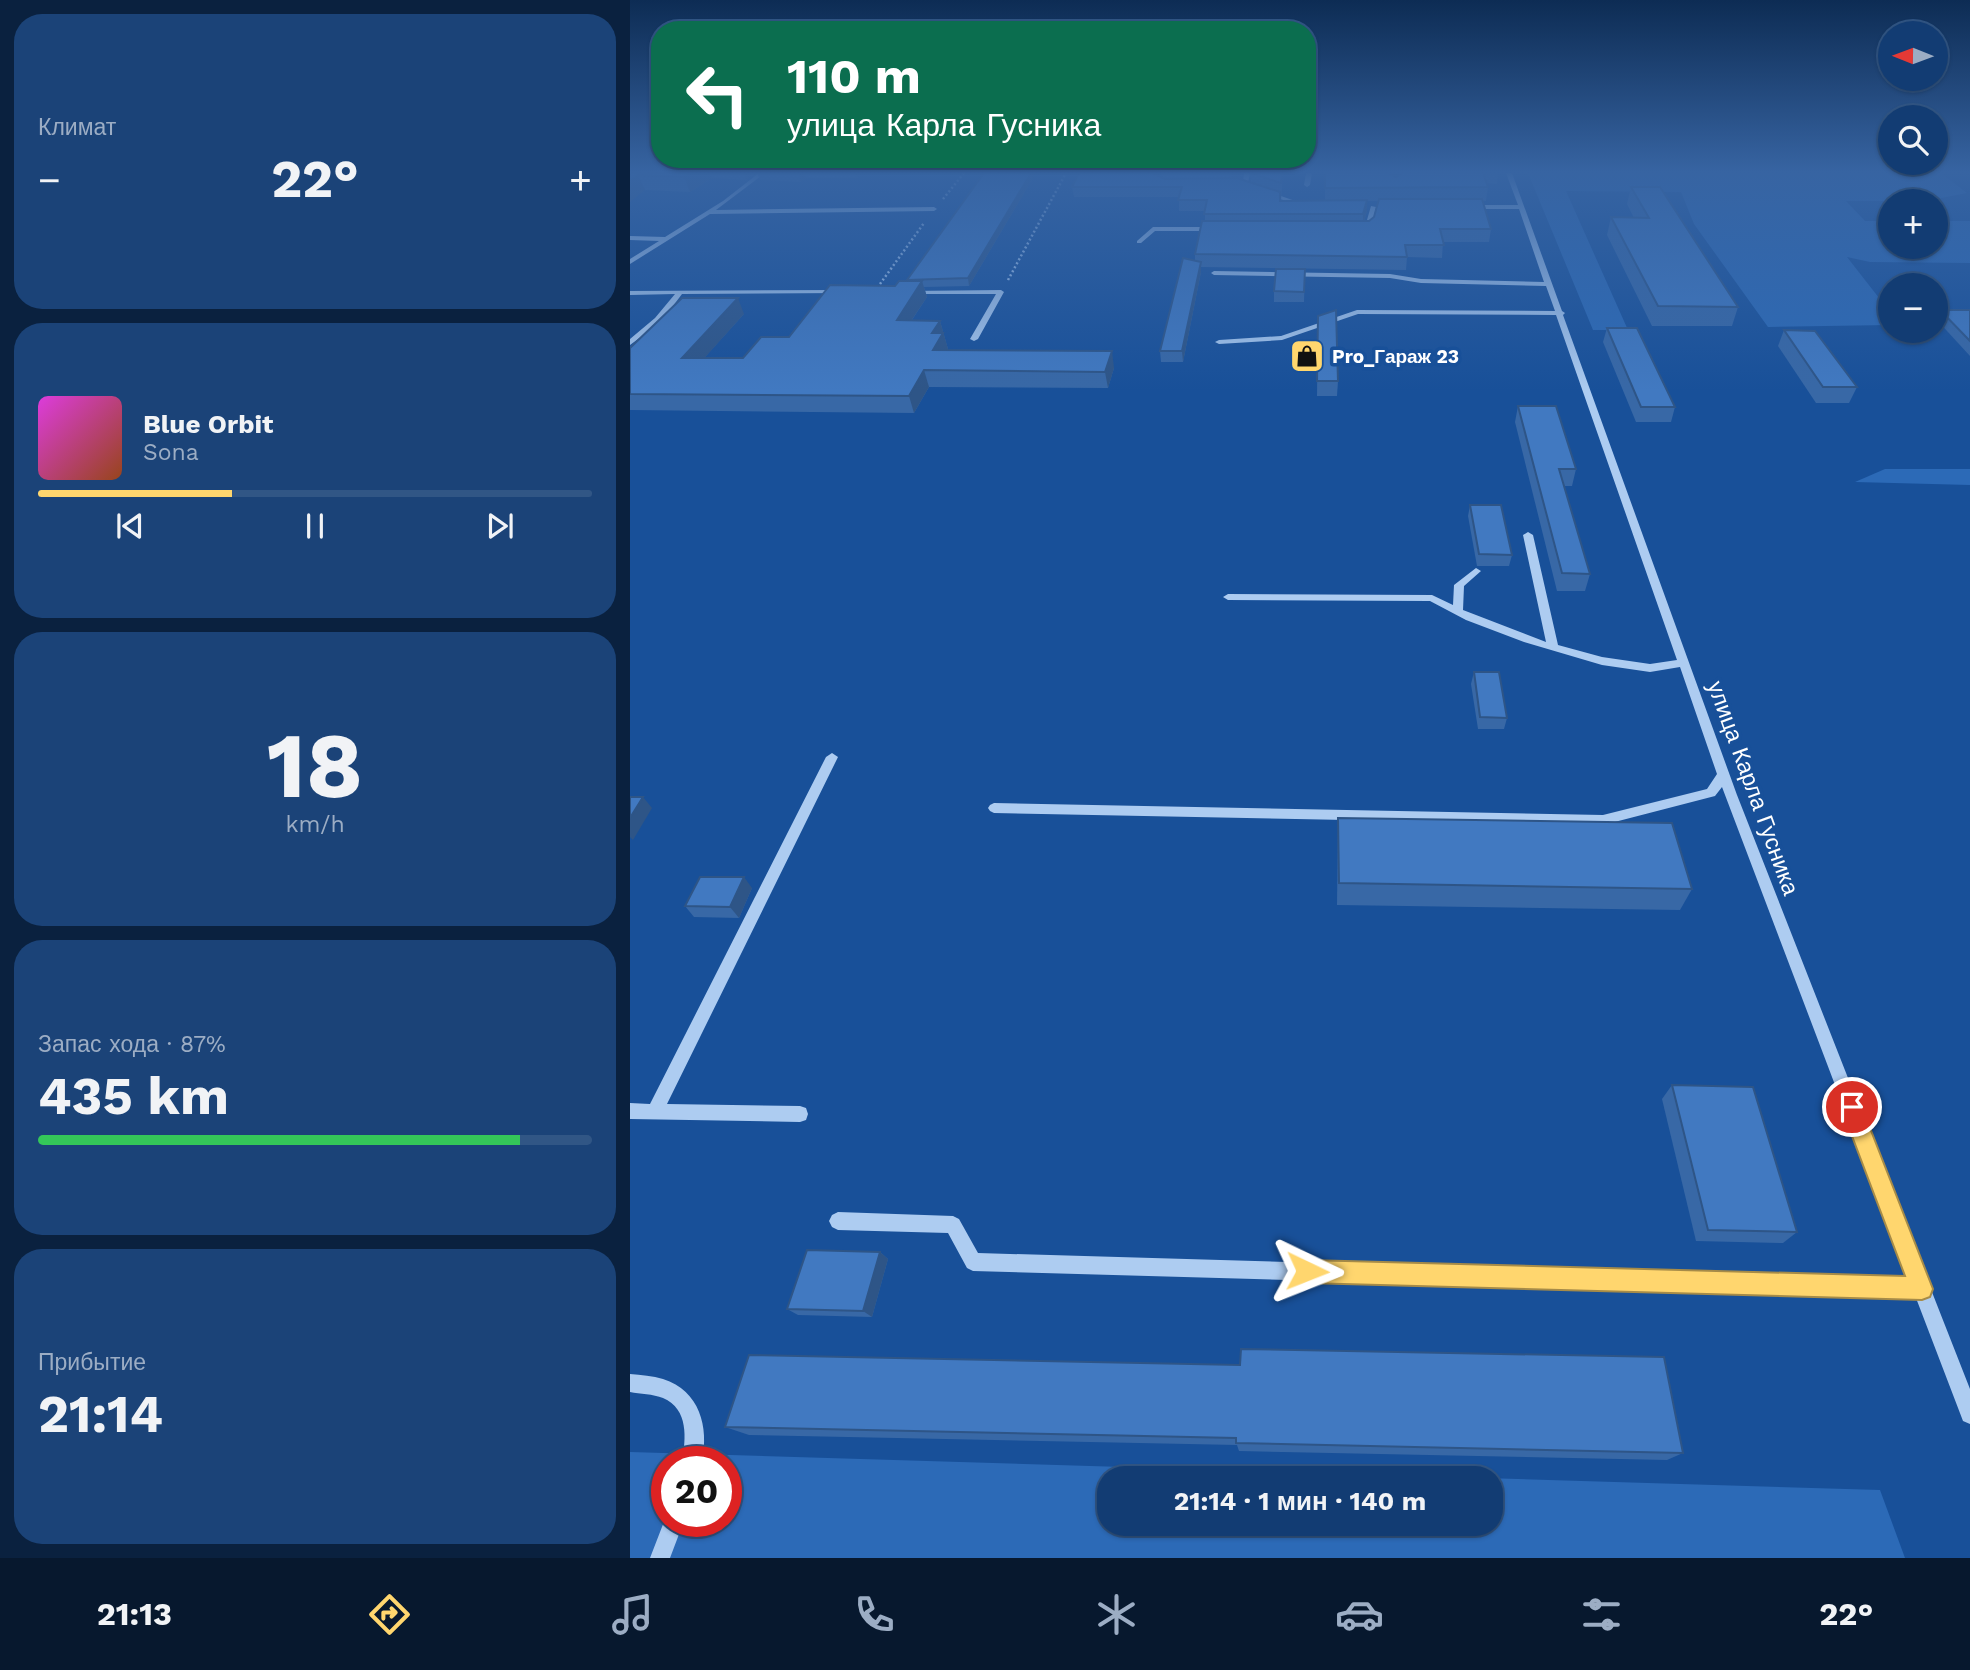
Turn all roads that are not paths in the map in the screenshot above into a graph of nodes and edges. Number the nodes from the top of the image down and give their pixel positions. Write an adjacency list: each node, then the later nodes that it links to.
1 (655, 246): 3 (street)
2 (1535, 246): 5 (street, улица Карла Гусника)
3 (631, 263)
4 (1213, 273): 5 (street)
5 (1550, 285): 10 (street, улица Карла Гусника)
6 (680, 292): 7 (street); 9 (street); 13 (street)
7 (847, 292)
8 (903, 292): 11 (street)
9 (630, 293)
10 (1561, 313): 12 (street); 19 (street, улица Карла Гусника)
11 (974, 339)
12 (1219, 342)
13 (630, 343)
14 (1528, 536): 18 (street)
15 (1476, 571): 17 (street)
16 (1228, 597): 17 (street)
17 (1458, 612): 18 (street)
18 (1553, 647): 19 (street)
19 (1685, 662): 21 (street, улица Карла Гусника)
20 (832, 757): 24 (street)
21 (1724, 774): 22 (street); 27 (street, улица Карла Гусника)
22 (994, 808)
23 (630, 1111): 24 (street)
24 (655, 1111): 25 (street)
25 (800, 1114)
26 (838, 1221): 27 (street)
27 (1922, 1289): 29 (street, улица Карла Гусника)
28 (630, 1383): 30 (street)
29 (1970, 1414)
30 (695, 1446)
31 (668, 1537): 32 (street)
32 (660, 1558)

